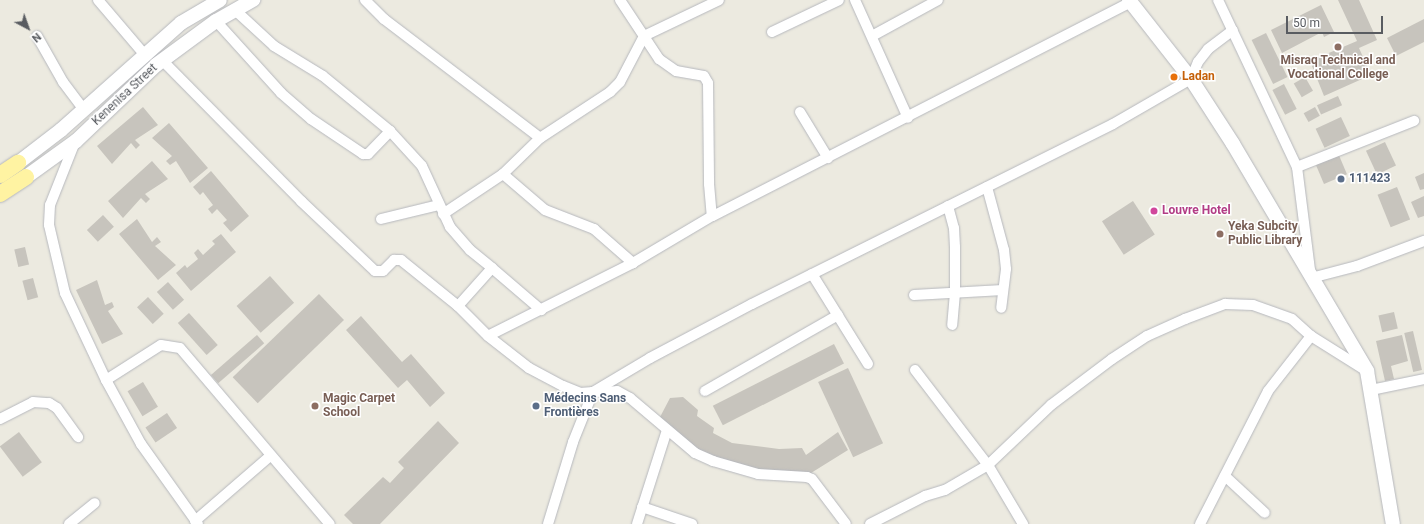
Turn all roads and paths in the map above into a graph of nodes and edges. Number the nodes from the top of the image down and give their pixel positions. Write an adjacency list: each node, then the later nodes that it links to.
1 (98, 0): 19 (street)
2 (220, 0): 19 (street, Kenenisa Street)
3 (253, 0): 12 (street, Kenenisa Street)
4 (365, 0): 27 (street)
5 (620, 0): 17 (street)
6 (719, 0): 17 (street)
7 (840, 0): 15 (street)
8 (855, 0): 18 (street)
9 (938, 0): 18 (street)
10 (1218, 0): 14 (street)
11 (1130, 1): 21 (street); 24 (street)
12 (235, 10): 13 (street, Kenenisa Street); 26 (street)
13 (216, 21): 20 (street, Kenenisa Street); 26 (street)
14 (1233, 30): 21 (street); 31 (street)
15 (772, 32)
16 (37, 36): 22 (street)
17 (644, 36): 27 (street); 39 (street)
18 (872, 36): 24 (street)
19 (144, 54): 22 (street, Kenenisa Street)
20 (163, 61): 28 (street, Kenenisa Street); 49 (street)
21 (1191, 79): 35 (street); 45 (street)
22 (84, 110): 30 (street, Kenenisa Street)
23 (800, 112): 29 (street)
24 (908, 118): 29 (street)
25 (1414, 121): 31 (street)
26 (390, 132): 38 (street)
27 (540, 138): 32 (street)
28 (76, 141): 34 (street, Kenenisa Street); 60 (street)
29 (828, 158): 39 (street)
30 (18, 163): 33 (main road, Kenenisa Street)
31 (1298, 168): 45 (street)
32 (503, 174): 38 (street); 42 (street)
33 (0, 175)
34 (26, 177): 36 (main road, Kenenisa Street)
35 (987, 186): 37 (street); 46 (street)
36 (0, 194)
37 (948, 206): 44 (street); 47 (street)
38 (441, 209): 40 (street); 43 (street)
39 (712, 216): 42 (street)
40 (381, 219)
41 (1424, 241): 45 (street)
42 (633, 263): 51 (street)
43 (492, 268): 49 (street); 51 (street)
44 (812, 274): 52 (street); 63 (street)
45 (1311, 278): 58 (street)
46 (1003, 290): 47 (street); 50 (street)
47 (955, 294): 48 (street); 53 (street)
48 (914, 295)
49 (458, 306): 54 (street)
50 (1001, 308)
51 (541, 310): 54 (street)
52 (838, 315): 56 (street); 62 (street)
53 (952, 325)
54 (488, 336): 63 (street)
55 (1312, 336): 58 (street); 68 (street); 69 (street)
56 (868, 364)
57 (915, 370): 68 (street)
58 (1367, 371): 61 (street)
59 (1424, 379): 61 (street)
60 (106, 380): 67 (street); 73 (street)
61 (1372, 390): 83 (street)
62 (705, 391)
63 (593, 392): 65 (street); 76 (street)
64 (0, 419): 66 (street)
65 (667, 430): 71 (street); 79 (street)
66 (78, 437)
67 (270, 456): 73 (street); 75 (street)
68 (988, 465): 80 (street); 81 (street)
69 (1225, 476): 72 (street); 82 (street)
70 (95, 503): 74 (street)
71 (642, 507): 77 (street); 78 (street)
72 (1265, 513)
73 (197, 523)
74 (69, 524)
75 (330, 524)
76 (548, 524)
77 (637, 524)
78 (692, 524)
79 (846, 524)
80 (870, 524)
81 (1023, 524)
82 (1200, 524)
83 (1393, 524)

